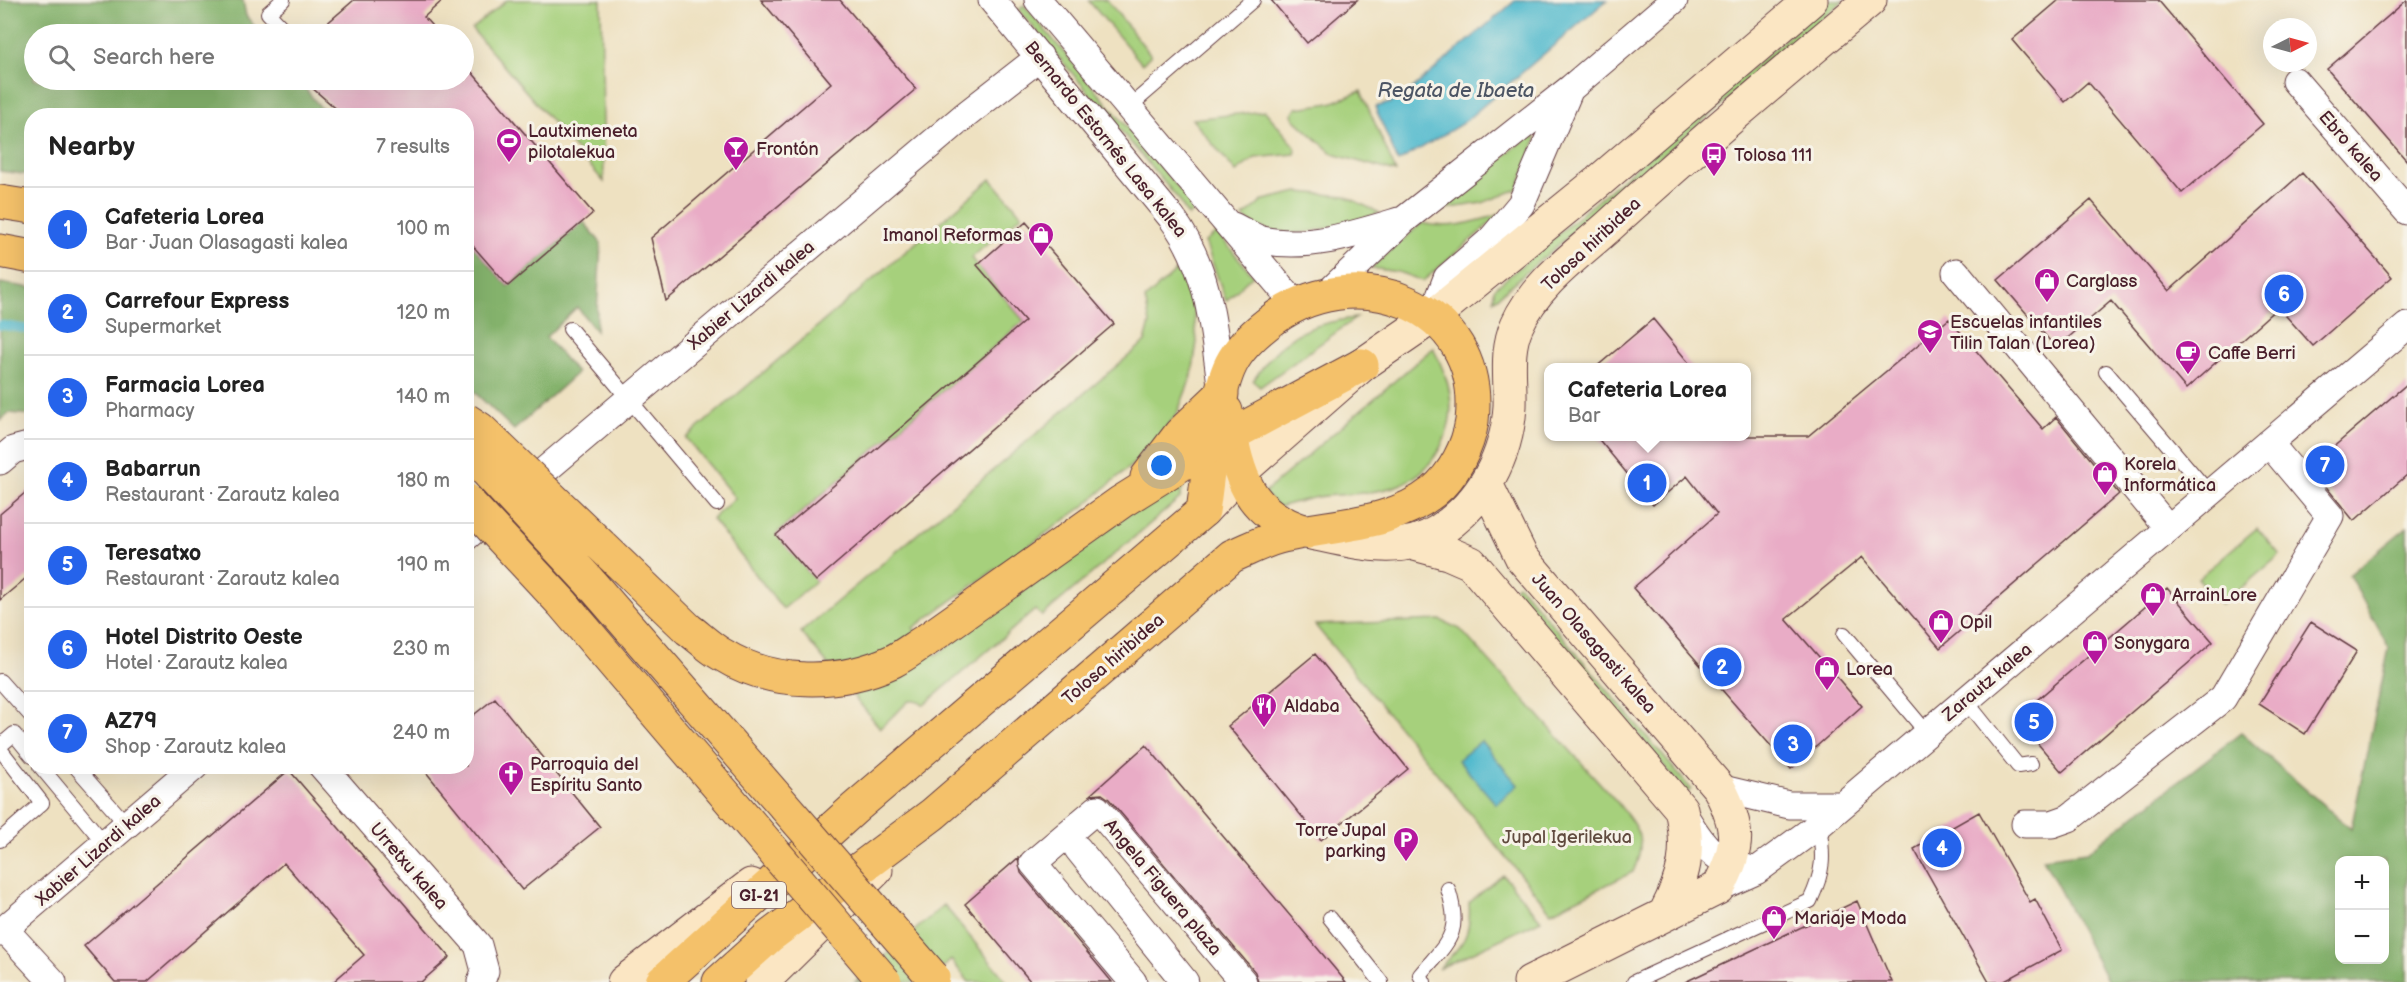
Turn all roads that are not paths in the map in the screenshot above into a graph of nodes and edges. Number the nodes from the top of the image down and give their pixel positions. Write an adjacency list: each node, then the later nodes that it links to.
1 (283, 0): 8 (lane)
2 (992, 0): 9 (street, Bernardo Estornés Lasa kalea)
3 (1038, 0): 12 (street, Bernardo Estornés Lasa kalea)
4 (1253, 0): 12 (lane)
5 (1674, 0): 11 (street, Tolosa hiribidea)
6 (1811, 0): 22 (main road)
7 (1870, 0): 34 (main road, Tolosa hiribidea)
8 (278, 24)
9 (1040, 57): 27 (street, Bernardo Estornés Lasa kalea); 28 (street, Xabier Lizardi kalea)
10 (2295, 81): 15 (street, Ebro kalea)
11 (1571, 88): 16 (street, Tolosa hiribidea); 22 (street, Tolosa hiribidea)
12 (1129, 108): 17 (street, Bernardo Estornés Lasa kalea)
13 (0, 202): 14 (main road)
14 (24, 206)
15 (2407, 211)
16 (1405, 219): 17 (street, Tolosa hiribidea); 21 (street, Tolosa hiribidea)
17 (1227, 223): 21 (street, Bernardo Estornés Lasa kalea)
18 (0, 251): 19 (main road)
19 (24, 256)
20 (1956, 272): 41 (street)
21 (1311, 300): 22 (main road, Tolosa hiribidea); 27 (main road, Tolosa hiribidea)
22 (1432, 317): 25 (main road); 43 (main road, Tolosa hiribidea)
23 (2407, 326): 31 (street, Zarautz kalea)
24 (570, 329): 28 (lane)
25 (1362, 365): 30 (main road); 33 (main road)
26 (2106, 372): 35 (lane)
27 (1222, 394): 30 (main road); 36 (main road)
28 (628, 398): 37 (lane); 39 (street, Xabier Lizardi kalea)
29 (474, 425): 36 (main road, bridge)
30 (1222, 440): 33 (main road); 36 (main road); 40 (main road)
31 (2269, 443): 35 (street, Zarautz kalea); 63 (street)
32 (474, 458): 75 (main road, bridge)
33 (1239, 473): 40 (main road); 43 (main road)
34 (1487, 486): 44 (main road, Tolosa hiribidea); 58 (main road, Juan Olasagasti kalea)
35 (2209, 493): 41 (street, Zarautz kalea)
36 (1121, 502)
37 (717, 504)
38 (474, 509): 81 (main road, bridge)
39 (499, 510): 42 (street, Xabier Lizardi kalea); 45 (lane)
40 (1203, 511): 60 (main road)
41 (2168, 528): 48 (street, Zarautz kalea)
42 (474, 530)
43 (1307, 531): 44 (main road, Tolosa hiribidea); 62 (main road, Tolosa hiribidea)
44 (1415, 543): 61 (main road)
45 (530, 545)
46 (1844, 634): 50 (lane)
47 (0, 681): 49 (lane)
48 (1965, 700): 50 (street, Zarautz kalea); 53 (lane)
49 (24, 708)
50 (1927, 733): 59 (street, Zarautz kalea)
51 (24, 746): 52 (lane)
52 (0, 748): 66 (lane)
53 (2031, 764)
54 (47, 774): 67 (lane)
55 (82, 774): 64 (lane)
56 (186, 774): 64 (street, Xabier Lizardi kalea)
57 (329, 774): 74 (street, Urretxu kalea)
58 (1719, 788): 59 (street); 69 (main road, Juan Olasagasti kalea)
59 (1841, 805): 65 (street, Zarautz kalea)
60 (856, 807): 77 (main road); 78 (main road, GI-21)
61 (1681, 809): 69 (street); 71 (main road)
62 (933, 814): 79 (main road, Tolosa hiribidea); 80 (main road, Tolosa hiribidea)
63 (2025, 824)
64 (127, 825): 67 (street, Xabier Lizardi kalea)
65 (1819, 825): 69 (street, Zarautz kalea); 88 (lane)
66 (0, 840)
67 (105, 844): 73 (street, Xabier Lizardi kalea)
68 (1078, 849): 83 (street)
69 (1735, 874): 71 (main road, Zarautz kalea)
70 (1448, 889): 86 (lane)
71 (1665, 914): 87 (main road, Zarautz kalea)
72 (1329, 918): 85 (lane)
73 (2, 924): 76 (street)
74 (483, 977)
75 (936, 980)
76 (54, 982)
77 (624, 982)
78 (662, 982)
79 (719, 982)
80 (762, 982)
81 (885, 982)
82 (1133, 982): 84 (street, Angela Figuera plaza)
83 (1185, 982)
84 (1243, 982)
85 (1380, 982)
86 (1424, 982)
87 (1530, 982)
88 (1634, 982)

